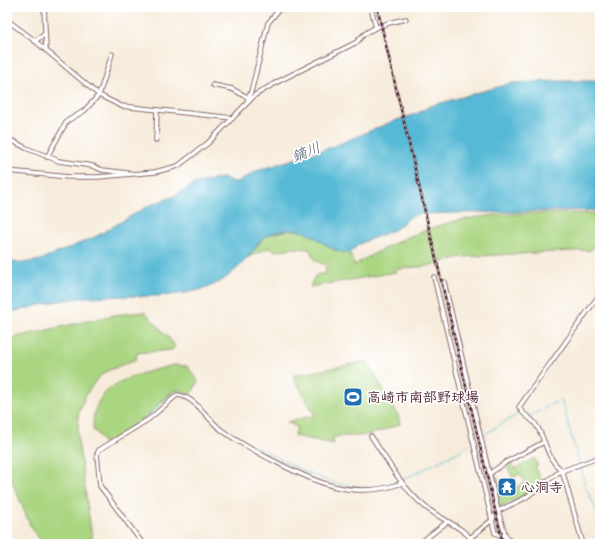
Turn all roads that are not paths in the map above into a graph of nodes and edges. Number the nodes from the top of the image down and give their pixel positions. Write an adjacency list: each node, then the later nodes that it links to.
1 (44, 7): 7 (street)
2 (281, 7): 13 (street)
3 (371, 7): 6 (street)
4 (7, 20): 8 (street)
5 (406, 20): 6 (street)
6 (376, 28): 13 (street)
7 (45, 34): 8 (street); 9 (street)
8 (35, 41): 9 (street)
9 (46, 50): 12 (street)
10 (112, 54): 12 (street)
11 (213, 85): 13 (street)
12 (99, 95): 14 (street); 18 (street)
13 (250, 98): 15 (street)
14 (157, 110): 15 (street); 17 (street)
15 (233, 118): 20 (street)
16 (7, 138): 18 (street)
17 (156, 140)
18 (47, 157): 20 (street)
19 (7, 171): 20 (street)
20 (130, 174)
21 (434, 277): 31 (street)
22 (444, 282): 28 (street)
23 (600, 294): 25 (street)
24 (371, 436): 29 (street)
25 (544, 442): 27 (street); 28 (street)
26 (600, 457): 27 (street)
27 (562, 470): 30 (street); 39 (street)
28 (490, 474): 30 (street)
29 (402, 484): 32 (street); 35 (street)
30 (498, 511): 31 (street); 34 (street)
31 (492, 520): 33 (street); 34 (street)
32 (447, 522): 33 (street); 36 (street)
33 (470, 538): 37 (street)
34 (506, 538): 38 (street)
35 (143, 544)
36 (419, 544)
37 (475, 544)
38 (514, 544)
39 (583, 544)

